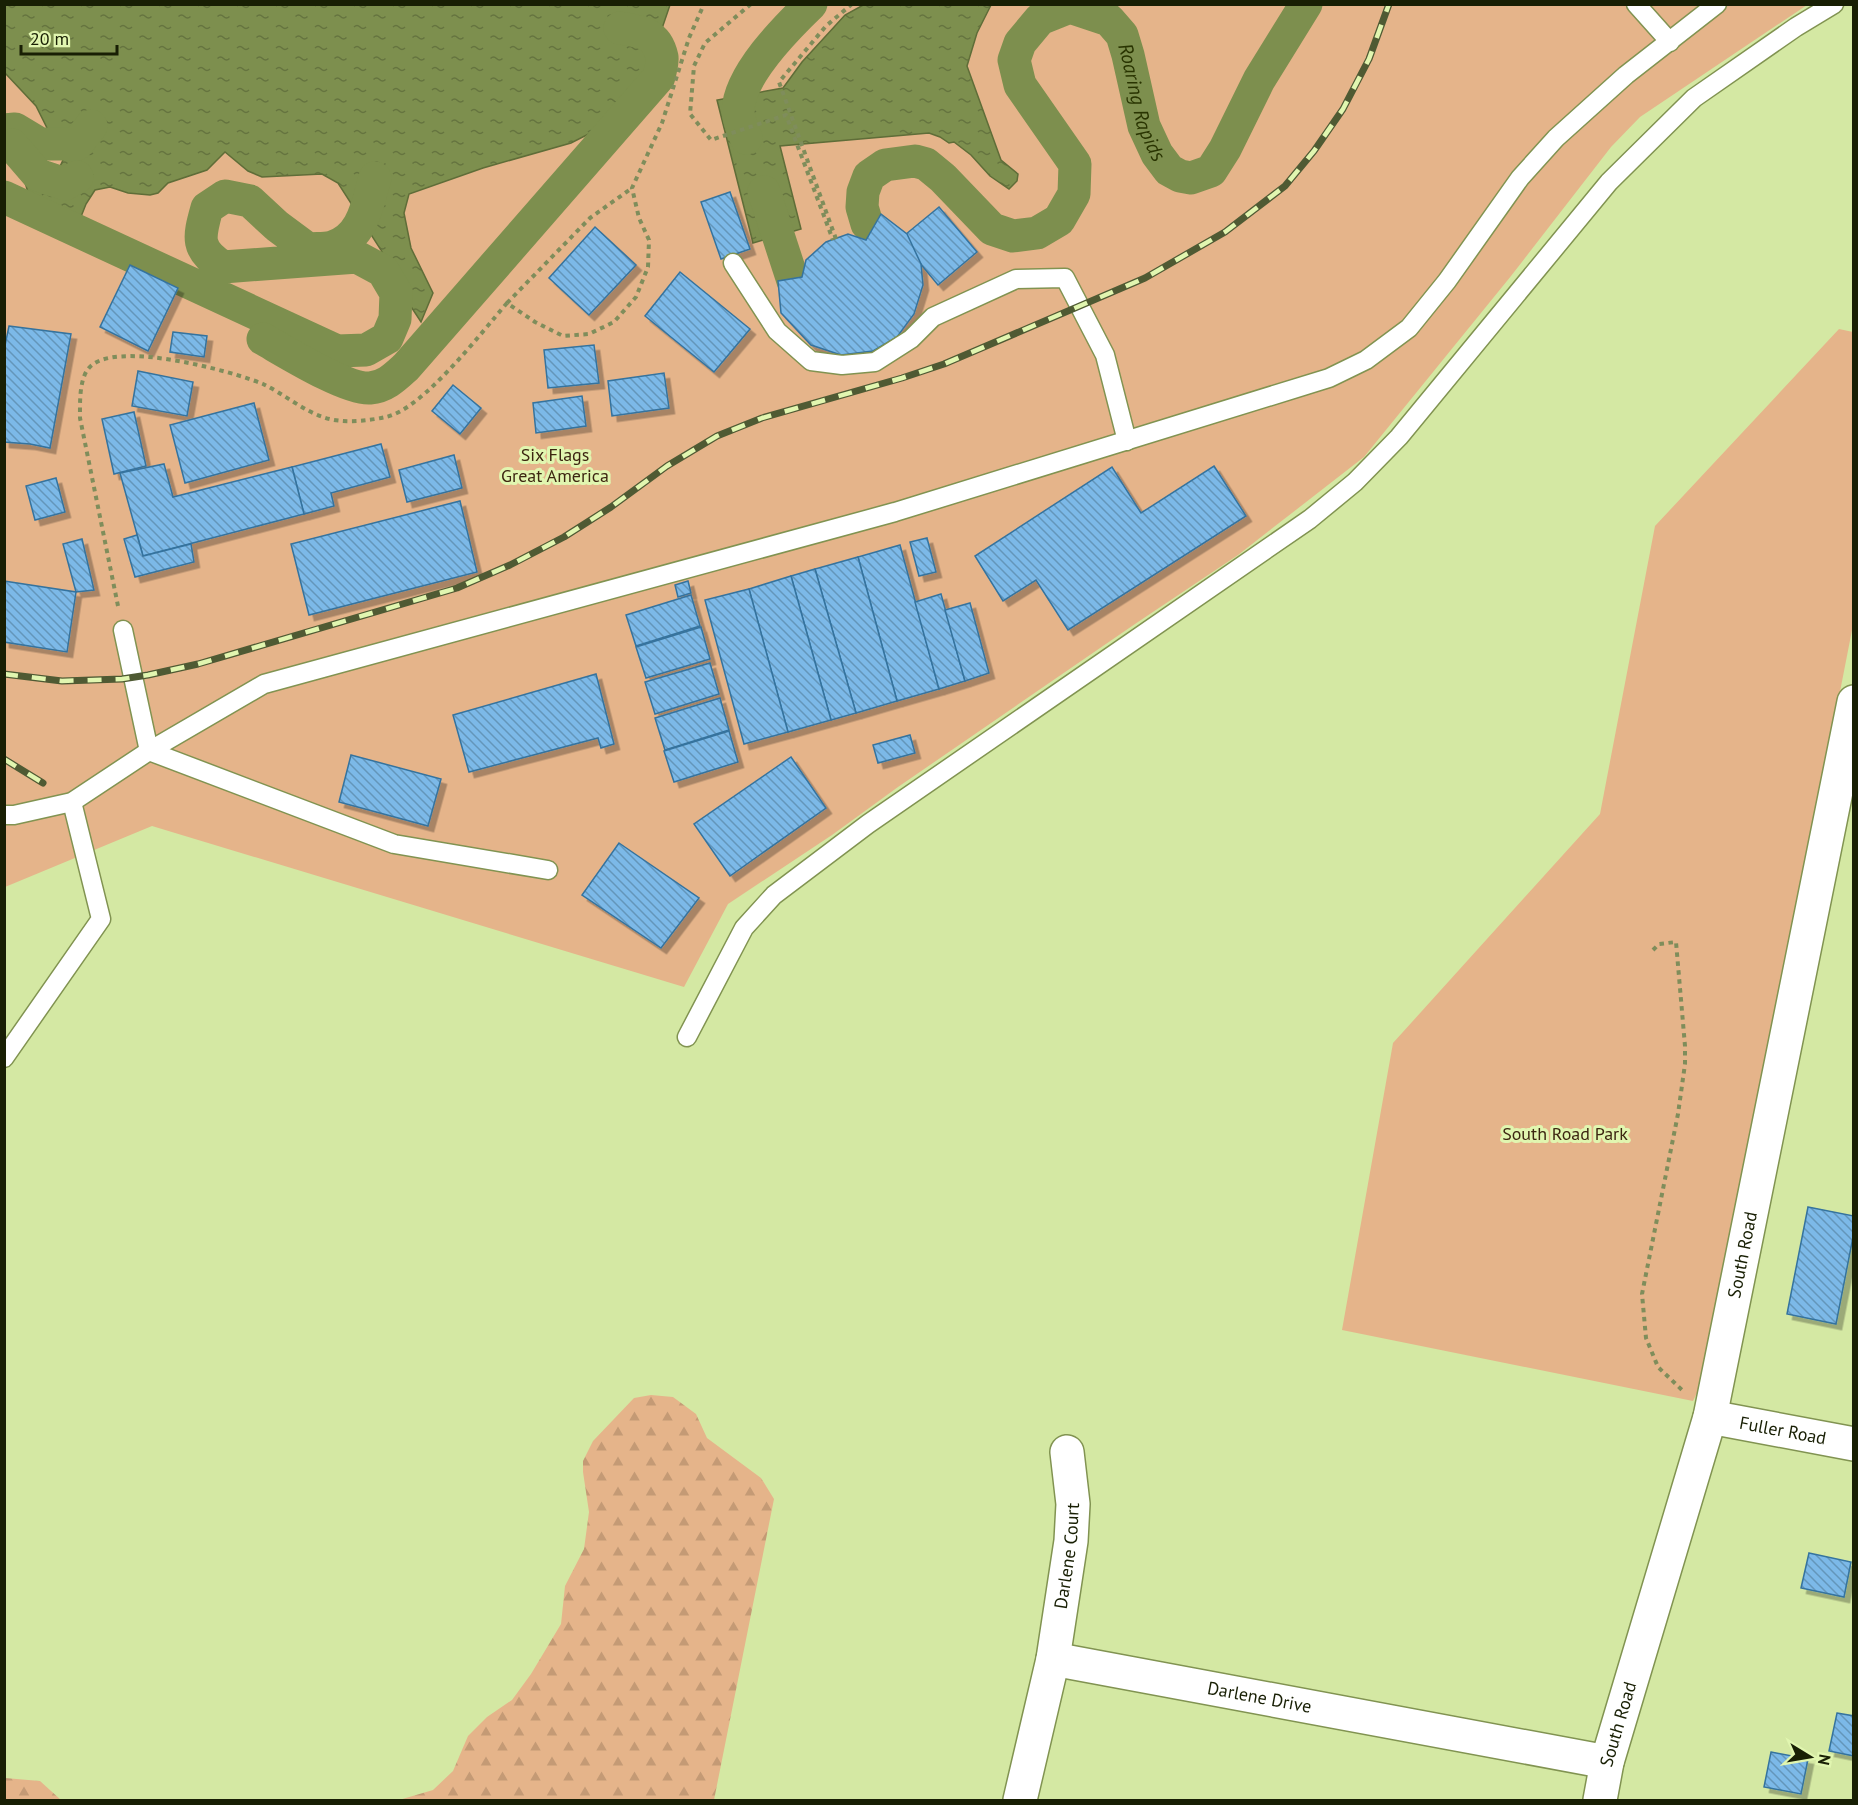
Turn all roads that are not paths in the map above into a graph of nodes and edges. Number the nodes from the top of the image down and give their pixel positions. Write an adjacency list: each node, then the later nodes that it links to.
1 (1636, 4): 4 (lane)
2 (1717, 4): 4 (lane)
3 (1834, 4): 13 (lane)
4 (1670, 42): 6 (lane)
5 (733, 263): 6 (lane)
6 (1127, 441): 9 (lane)
7 (123, 630): 9 (lane)
8 (1854, 702): 15 (street, South Road)
9 (149, 751): 10 (lane); 12 (lane)
10 (72, 802): 11 (lane); 14 (lane)
11 (4, 815)
12 (548, 870)
13 (687, 1037)
14 (4, 1058)
15 (1710, 1417): 16 (street, Fuller Road); 19 (street, South Road)
16 (1854, 1444)
17 (1067, 1452): 18 (street, Darlene Court)
18 (1053, 1659): 19 (street, Darlene Drive); 20 (street)
19 (1607, 1762): 21 (street, South Road)
20 (1020, 1800)
21 (1600, 1800)

